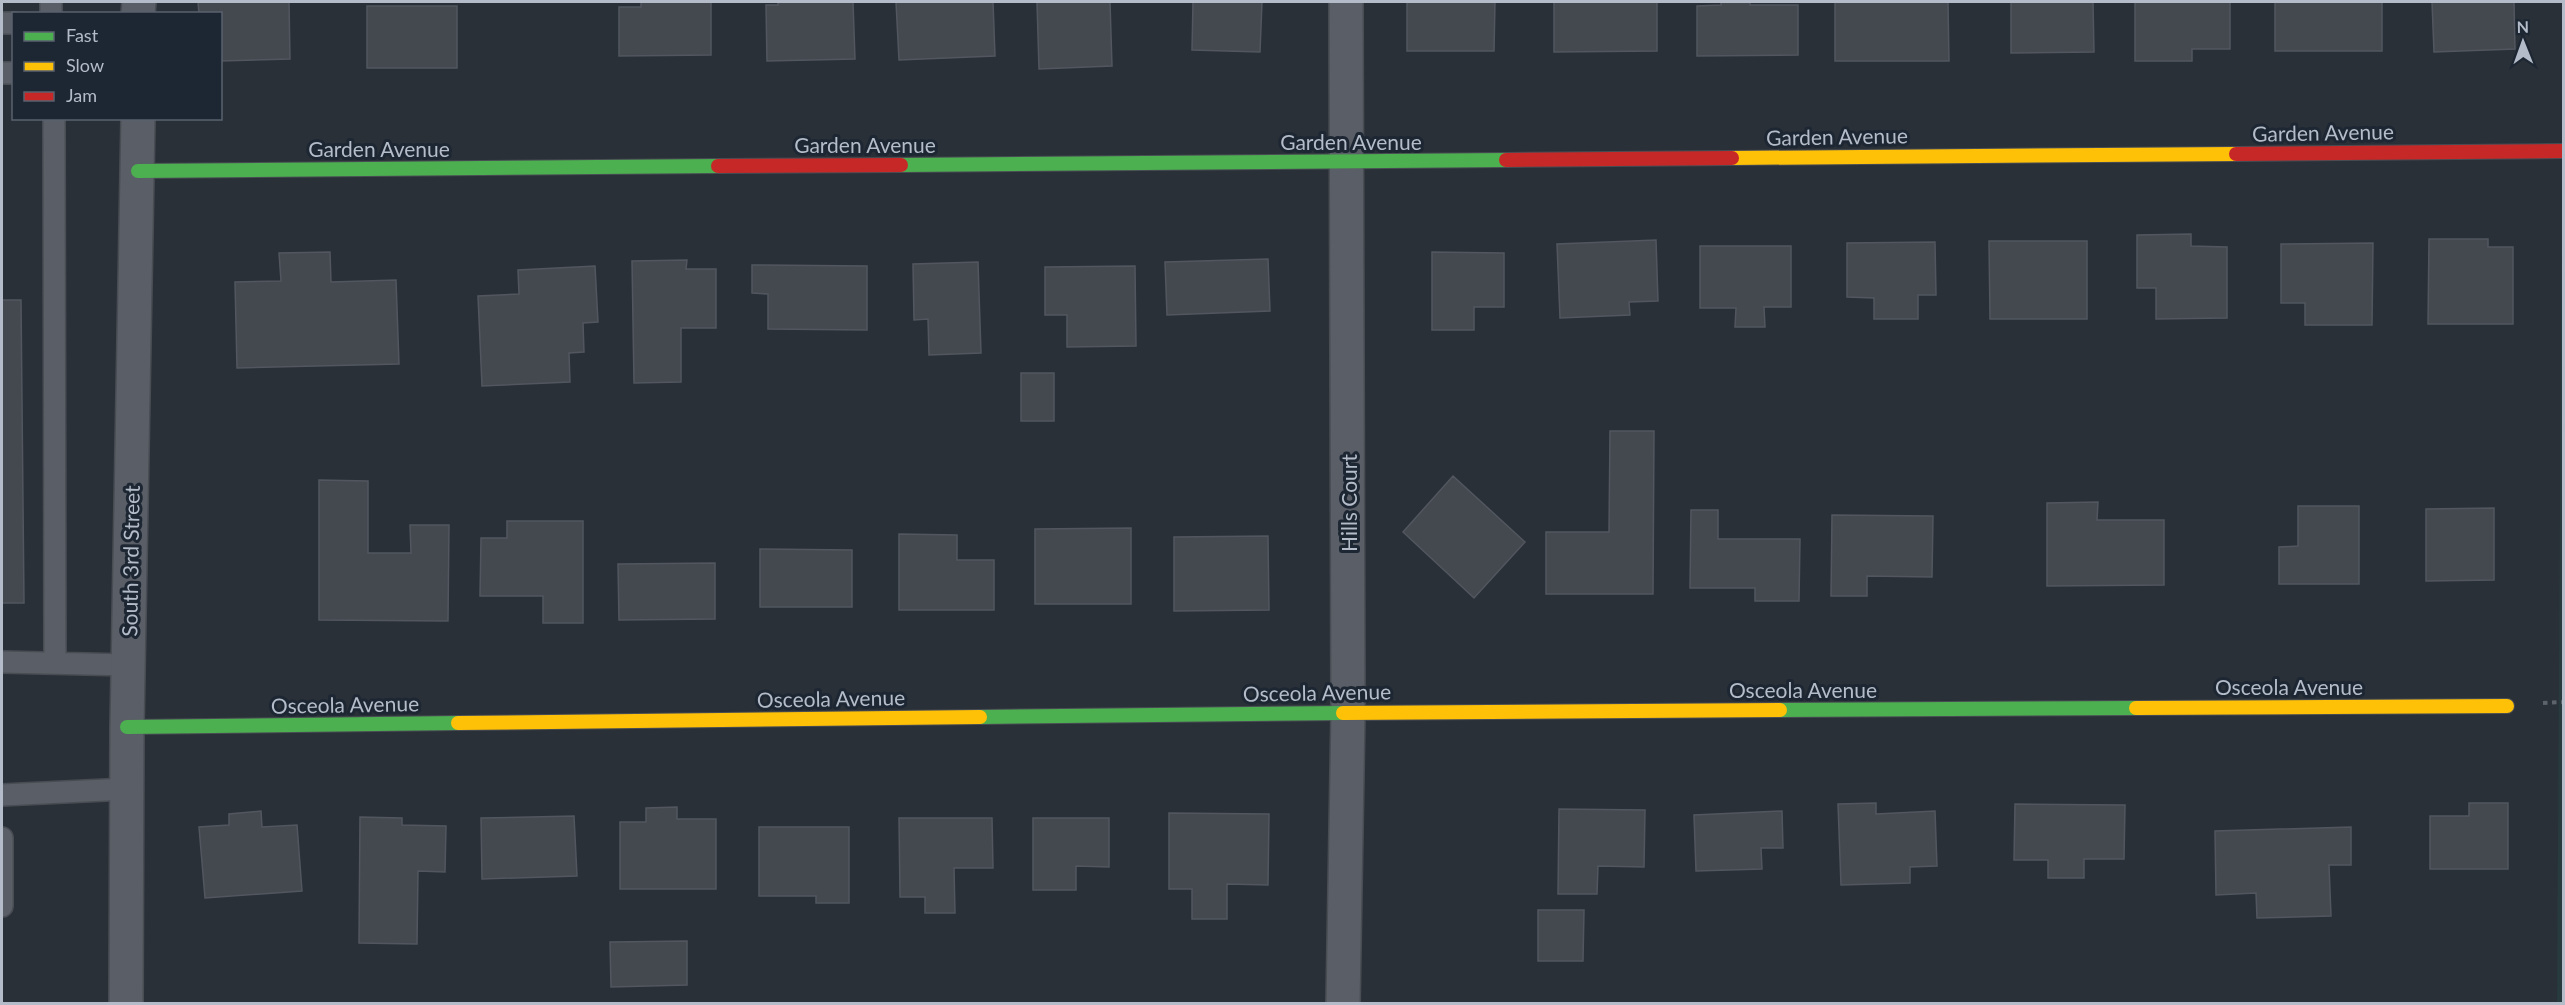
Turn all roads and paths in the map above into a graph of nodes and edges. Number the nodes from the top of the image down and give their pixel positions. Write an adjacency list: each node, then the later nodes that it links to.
1 (1346, 2): 5 (street, Hills Court)
2 (54, 120): 8 (lane)
3 (138, 120): 6 (street, South 3rd Street)
4 (2564, 151): 5 (street, Garden Avenue)
5 (1348, 162): 6 (street, Garden Avenue); 11 (street, Hills Court)
6 (138, 171): 9 (street, South 3rd Street)
7 (2, 662): 8 (lane)
8 (55, 663): 9 (lane)
9 (128, 665): 12 (street, South 3rd Street)
10 (2507, 706): 11 (street, Osceola Avenue)
11 (1348, 713): 12 (street, Osceola Avenue); 18 (street, Hills Court)
12 (127, 727): 13 (street, South 3rd Street)
13 (127, 789): 14 (lane); 17 (street, South 3rd Street)
14 (2, 795)
15 (2, 838): 16 (lane)
16 (2, 906)
17 (126, 1004)
18 (1343, 1004)

